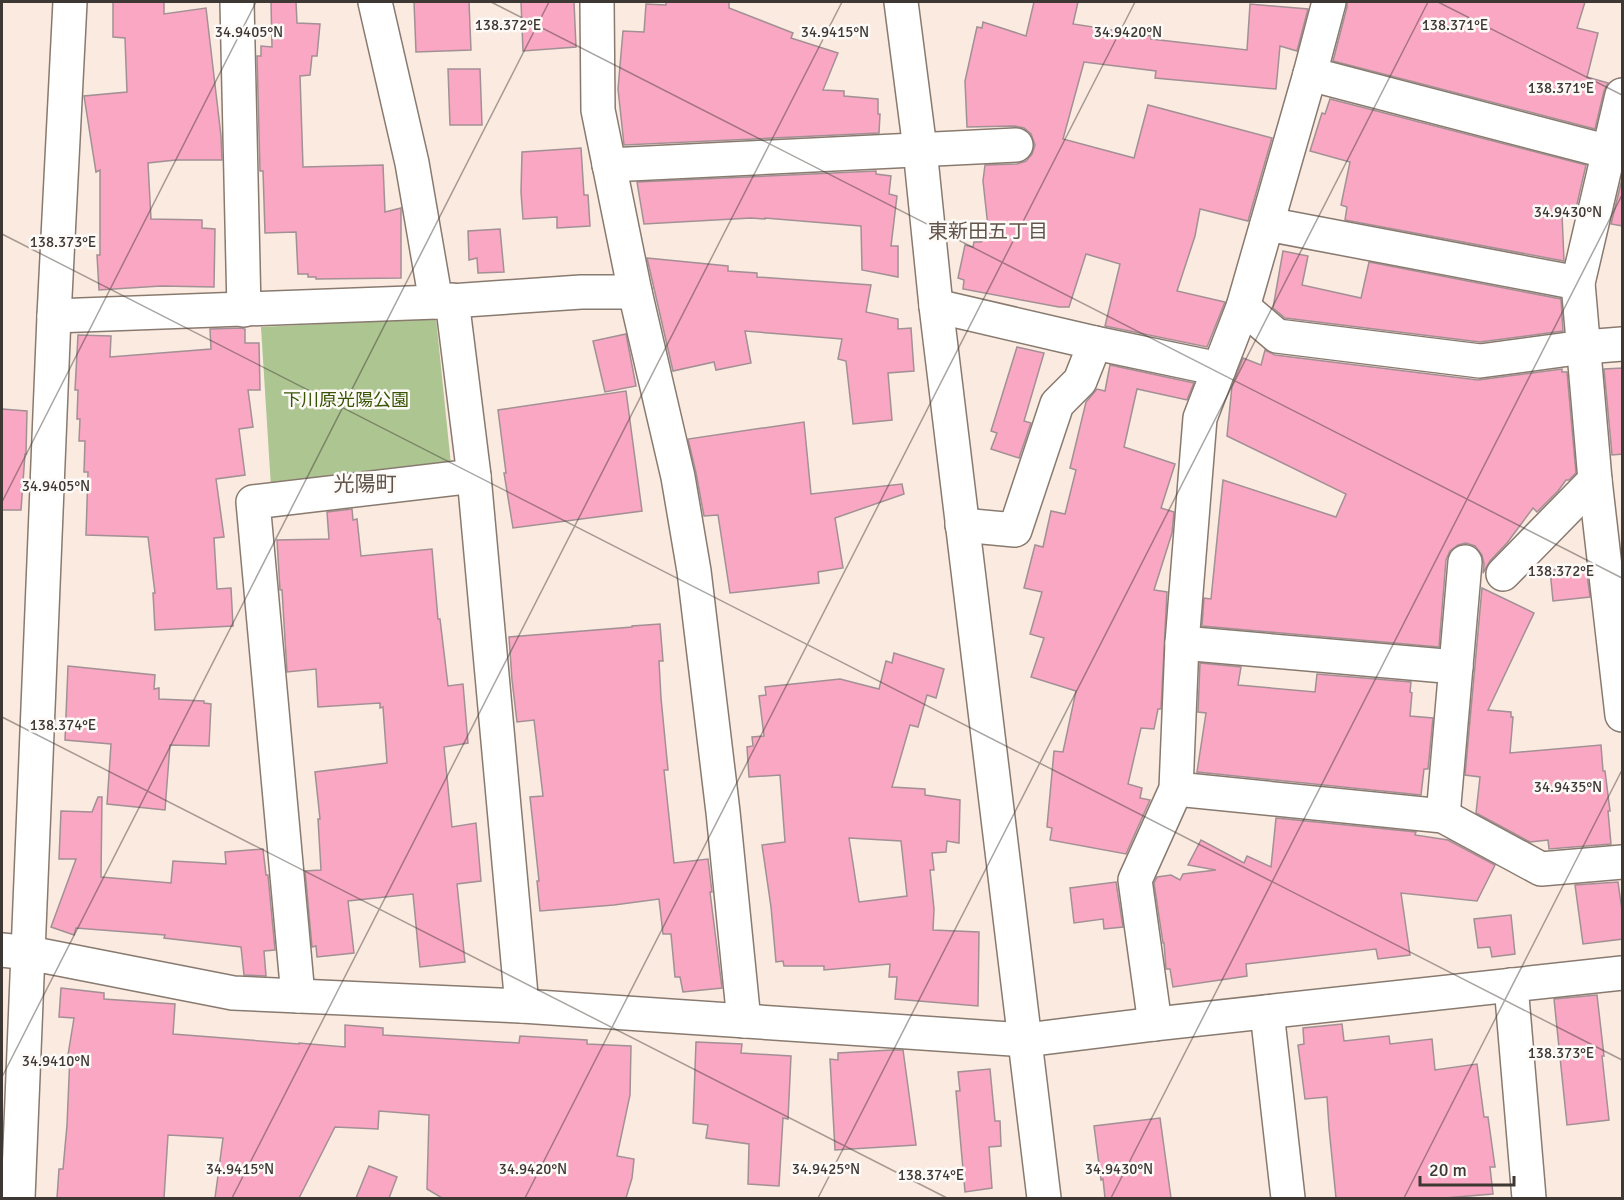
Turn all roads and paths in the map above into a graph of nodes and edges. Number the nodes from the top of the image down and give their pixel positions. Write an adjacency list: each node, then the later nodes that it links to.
1 (70, 2): 20 (street)
2 (237, 2): 19 (street)
3 (375, 2): 16 (street)
4 (597, 2): 12 (street)
5 (901, 2): 10 (street)
6 (1329, 2): 7 (street)
7 (1310, 74): 11 (street); 13 (street)
8 (1623, 95): 11 (street)
9 (1016, 145): 10 (street)
10 (920, 149): 12 (street); 17 (street)
11 (1609, 152): 14 (street)
12 (609, 165): 15 (street)
13 (1267, 224): 14 (street); 18 (street)
14 (1578, 283): 23 (street)
15 (635, 292): 16 (street); 42 (street)
16 (444, 301): 19 (street); 25 (street)
17 (936, 306): 21 (street); 27 (street)
18 (1243, 307): 23 (street); 24 (street)
19 (244, 310): 20 (street)
20 (54, 316): 36 (street)
21 (1095, 343): 24 (street); 27 (street)
22 (1623, 344): 23 (street)
23 (1584, 347): 26 (street)
24 (1219, 369): 30 (street)
25 (474, 476): 39 (street); 40 (street)
26 (1595, 480): 29 (street); 32 (street)
27 (962, 525): 44 (street)
28 (1465, 562): 31 (street)
29 (1503, 574)
30 (1182, 643): 31 (street); 33 (street)
31 (1456, 667): 34 (street)
32 (1623, 715)
33 (1176, 789): 34 (street); 43 (street)
34 (1443, 816): 35 (street)
35 (1623, 862)
36 (15, 952): 39 (street); 45 (street)
37 (1623, 973): 38 (street)
38 (1510, 985): 41 (street); 48 (street)
39 (298, 996): 40 (street)
40 (522, 1006): 42 (street)
41 (1268, 1012): 43 (street); 47 (street)
42 (744, 1021): 44 (street)
43 (1155, 1024): 44 (street)
44 (1026, 1040): 46 (street)
45 (18, 1198)
46 (1044, 1198)
47 (1287, 1198)
48 (1530, 1198)

